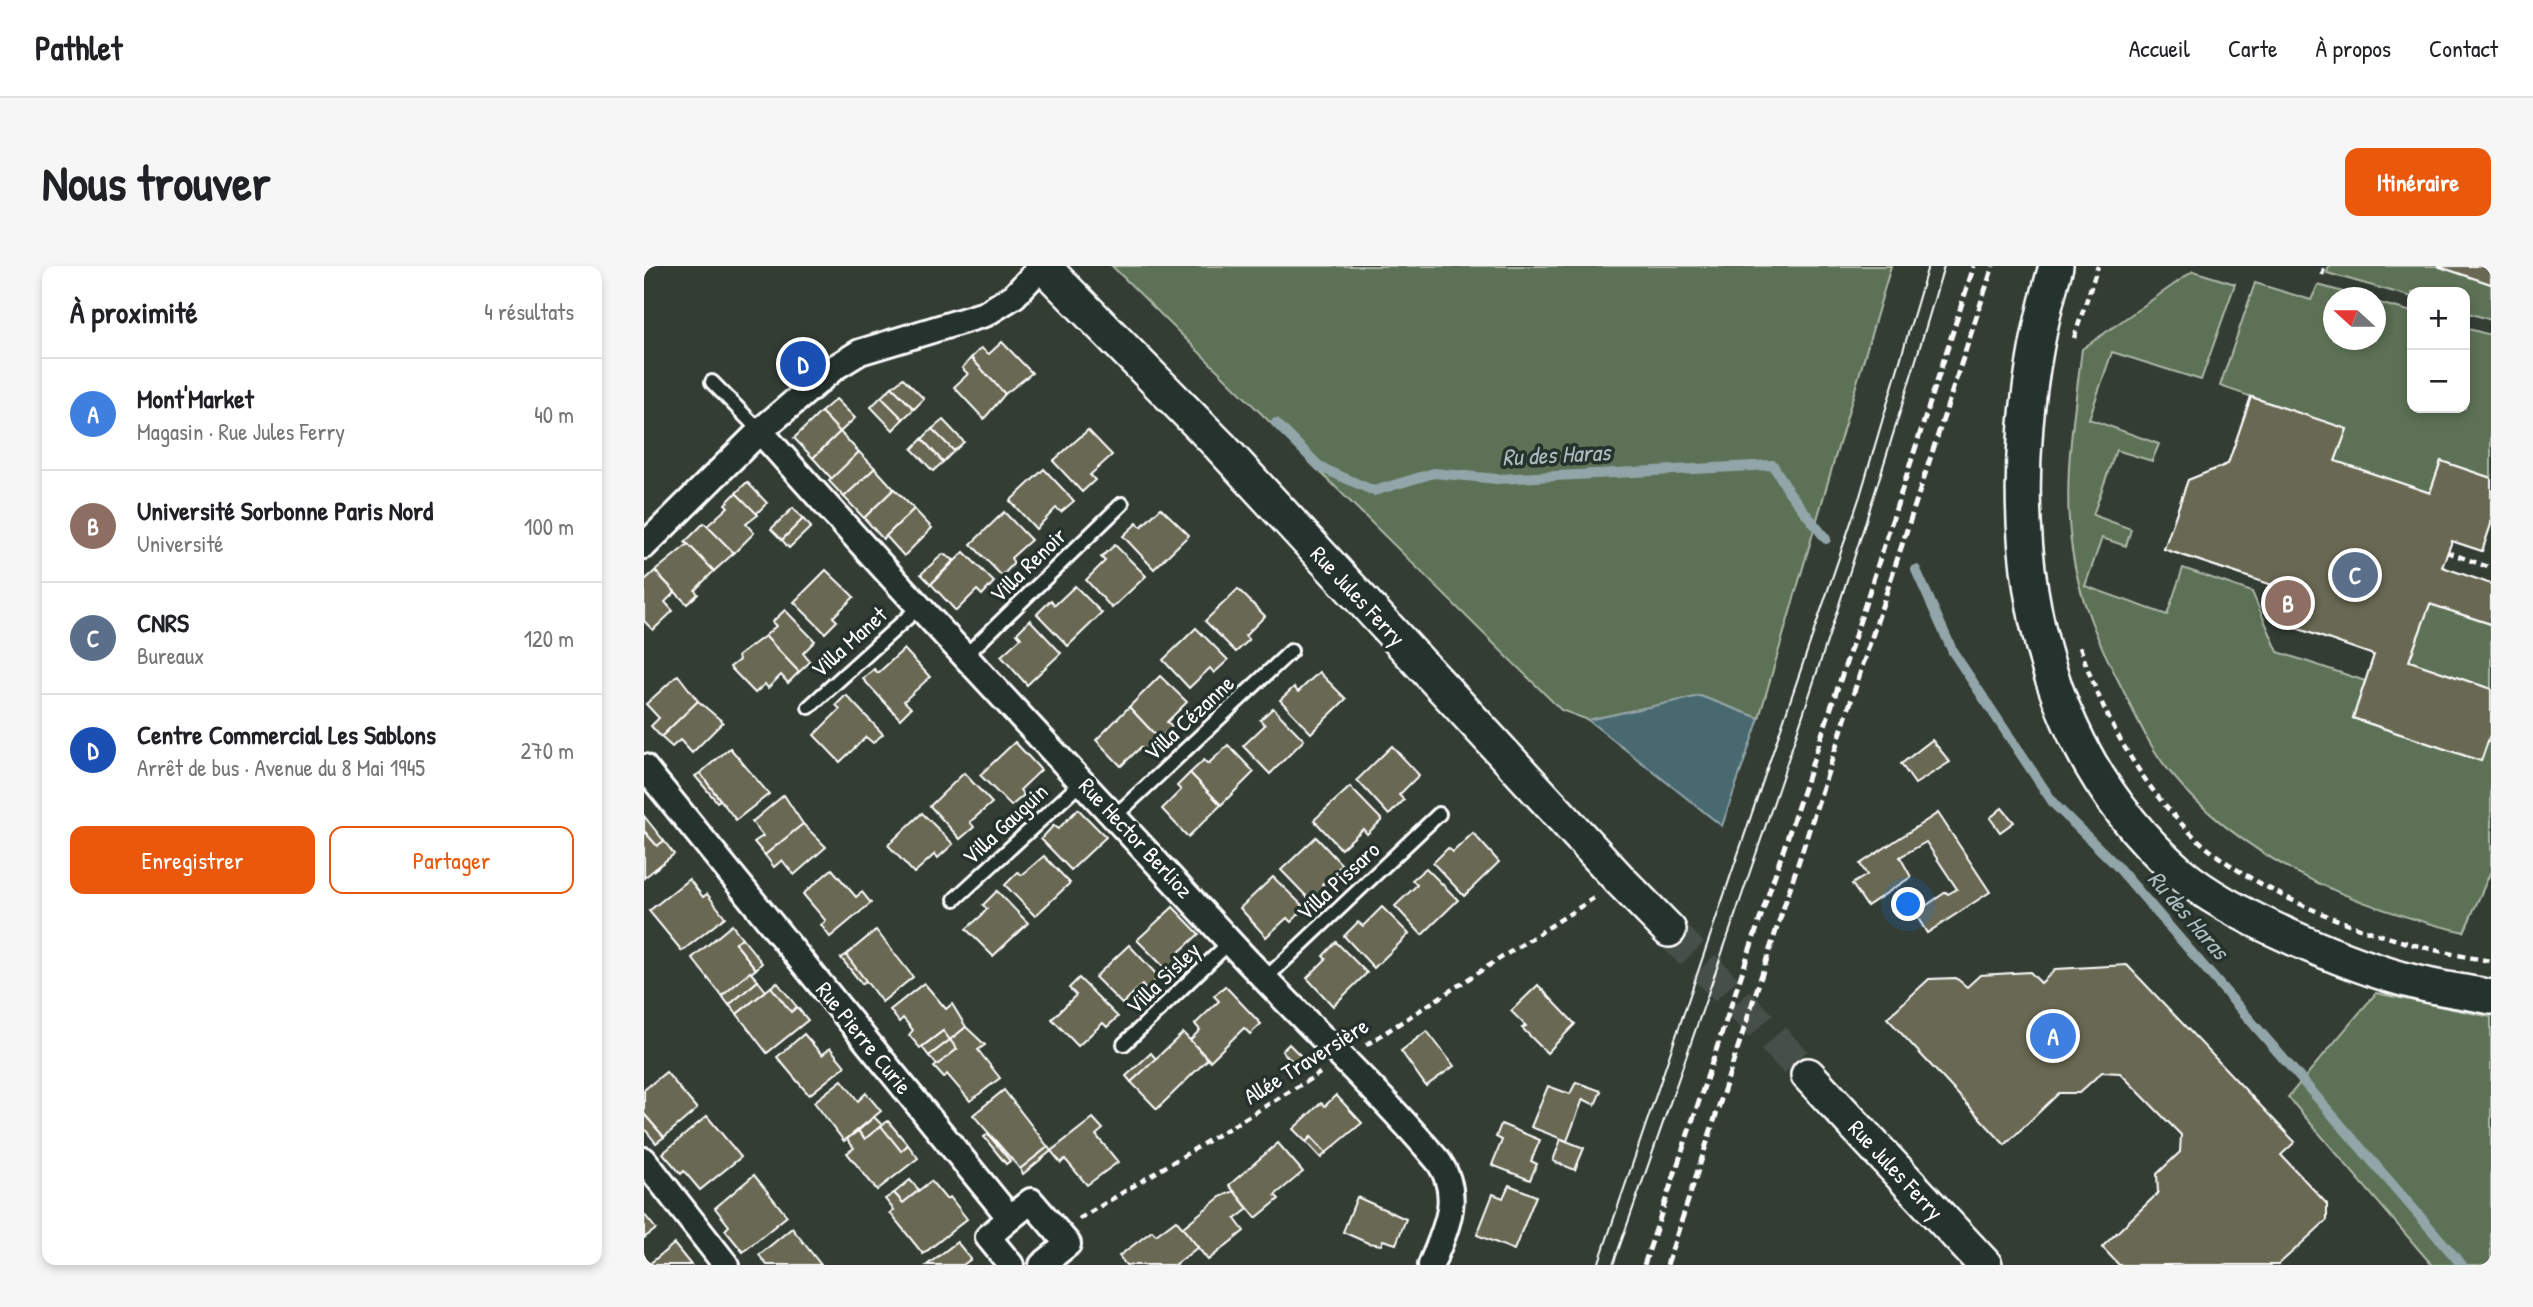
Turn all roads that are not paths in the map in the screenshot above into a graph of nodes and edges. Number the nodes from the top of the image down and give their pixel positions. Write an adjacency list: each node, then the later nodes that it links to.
1 (1042, 266): 4 (street); 16 (street, Rue Jules Ferry)
2 (2056, 266): 19 (street)
3 (712, 382): 4 (lane)
4 (760, 431): 6 (street); 7 (street, Rue Hector Berlioz)
5 (1122, 504): 9 (lane, Villa Renoir)
6 (644, 546)
7 (917, 608): 9 (street, Rue Hector Berlioz); 10 (lane, Villa Manet)
8 (1291, 651): 14 (lane, Villa Cézanne)
9 (964, 657): 12 (street, Rue Hector Berlioz)
10 (809, 707)
11 (644, 767): 23 (street, Rue Pierre Curie)
12 (1083, 781): 14 (street, Rue Hector Berlioz); 15 (lane, Villa Gauguin)
13 (1439, 814): 18 (lane, Villa Pissaro)
14 (1116, 816): 17 (street, Rue Hector Berlioz)
15 (955, 899)
16 (1669, 930)
17 (1230, 942): 18 (street, Rue Hector Berlioz); 20 (lane, Villa Sisley)
18 (1266, 978): 27 (street, Rue Hector Berlioz)
19 (2491, 997)
20 (1124, 1044)
21 (1808, 1075): 28 (street, Rue Jules Ferry)
22 (644, 1160): 24 (street)
23 (1010, 1218): 25 (street); 26 (street)
24 (726, 1265)
25 (1011, 1265)
26 (1042, 1265)
27 (1430, 1265)
28 (1985, 1265)

